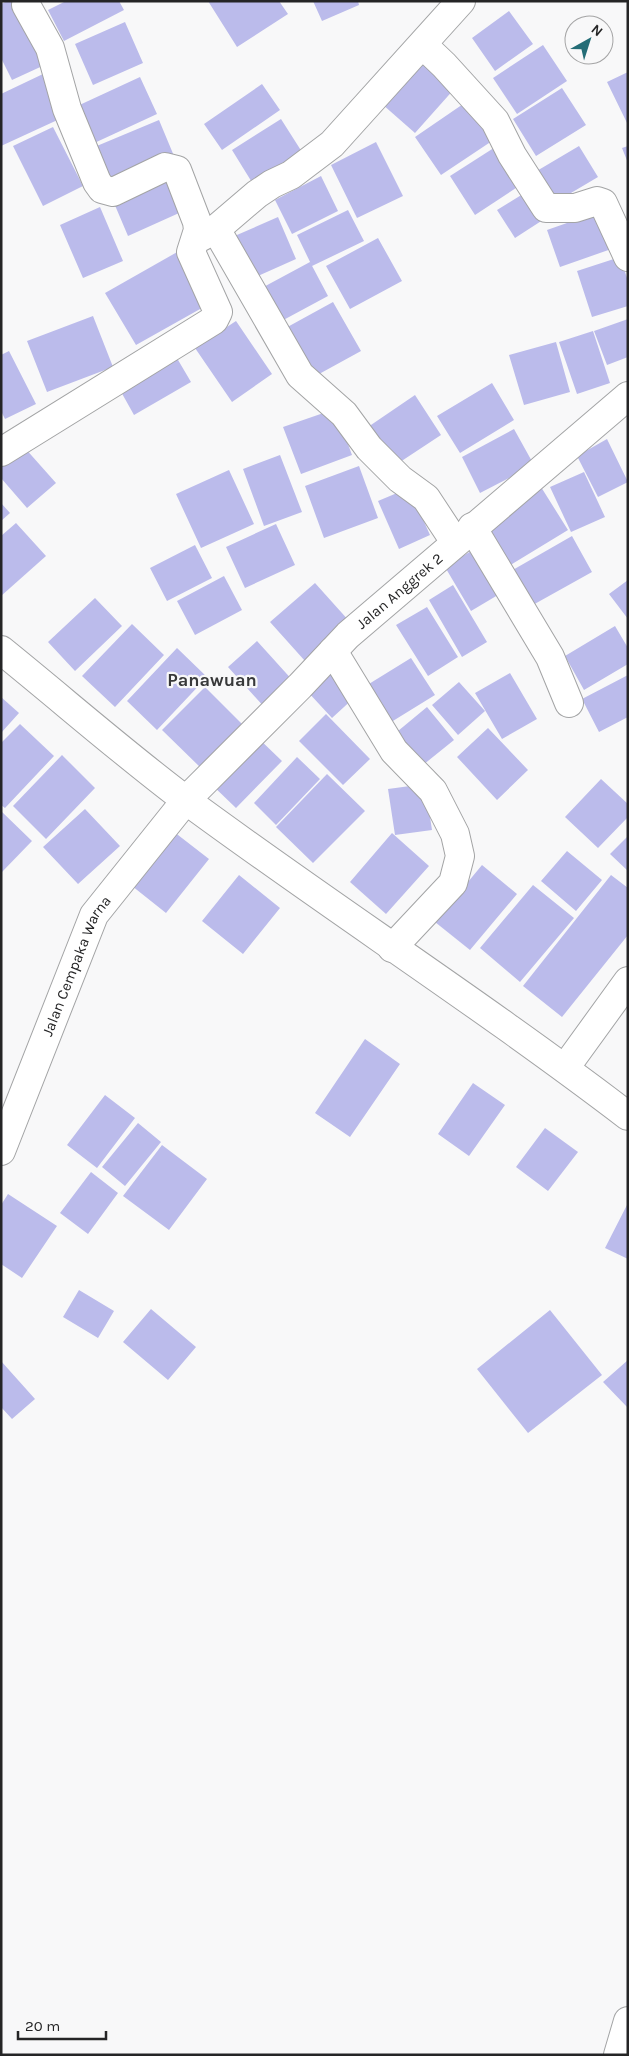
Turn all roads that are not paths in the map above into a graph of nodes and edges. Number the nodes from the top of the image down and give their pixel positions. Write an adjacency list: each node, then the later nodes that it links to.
1 (460, 1): 3 (street)
2 (26, 5): 4 (street)
3 (423, 46): 4 (street); 5 (street)
4 (206, 234): 7 (street); 8 (street)
5 (628, 257)
6 (628, 396): 8 (street, Jalan Anggrek 2)
7 (1, 452)
8 (464, 535): 10 (street, Jalan Anggrek 2); 11 (street)
9 (1, 650): 12 (street)
10 (333, 651): 12 (street, Jalan Anggrek 2); 13 (street)
11 (569, 703)
12 (186, 800): 13 (street); 17 (street, Jalan Cempaka Warna)
13 (392, 948): 15 (street)
14 (628, 981): 15 (street)
15 (565, 1068): 16 (street)
16 (628, 1116)
17 (1, 1151)
18 (628, 2021): 19 (street)
19 (618, 2055)

